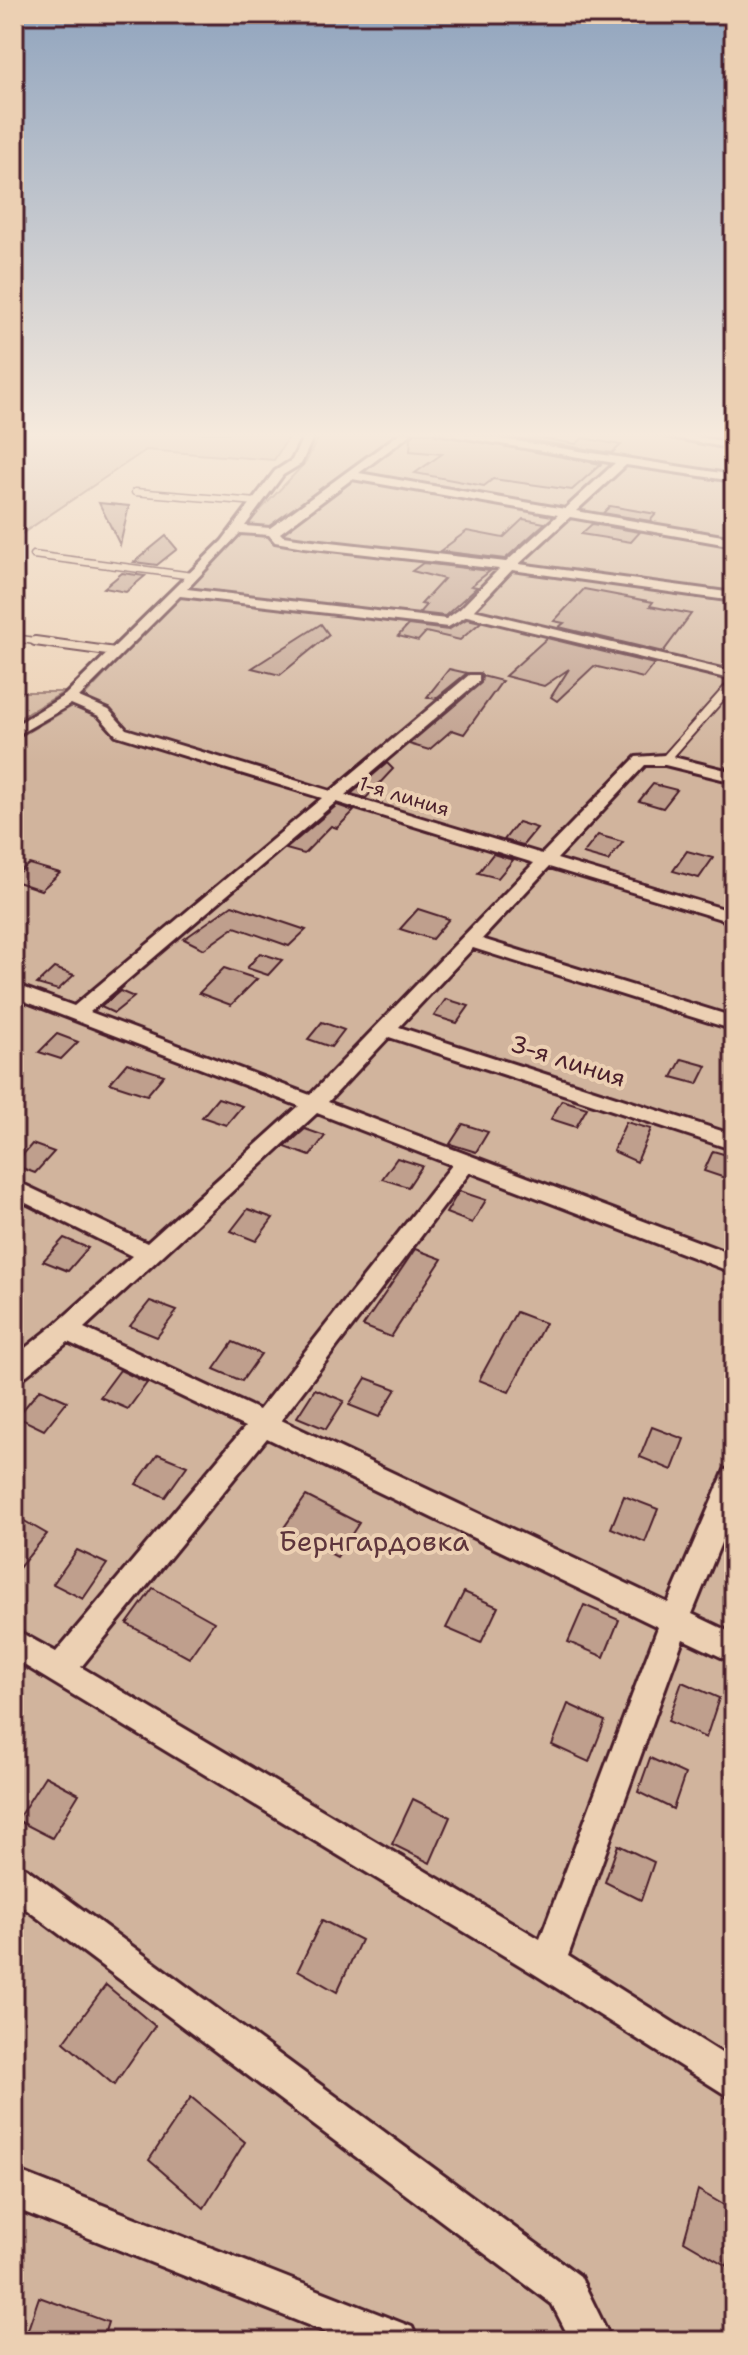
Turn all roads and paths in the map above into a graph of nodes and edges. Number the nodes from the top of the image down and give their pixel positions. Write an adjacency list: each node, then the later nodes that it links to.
1 (224, 543): 6 (street)
2 (312, 543): 5 (street)
3 (535, 543): 5 (street)
4 (33, 555): 6 (lane)
5 (509, 566): 8 (street); 9 (street)
6 (193, 576): 7 (street)
7 (176, 592): 9 (street); 11 (street)
8 (734, 597)
9 (465, 612): 13 (street)
10 (14, 638): 11 (lane)
11 (115, 652): 14 (street)
12 (474, 678): 18 (street)
13 (734, 679): 16 (lane)
14 (70, 698): 15 (street); 18 (street, 1-я линия)
15 (14, 732)
16 (665, 760): 17 (street); 19 (street)
17 (734, 777)
18 (332, 797): 19 (street, 1-я линия); 23 (street)
19 (545, 862): 20 (street, 1-я линия); 21 (street)
20 (734, 918)
21 (470, 941): 24 (street); 25 (street)
22 (14, 990): 23 (street)
23 (76, 1014): 26 (street)
24 (734, 1024)
25 (386, 1029): 26 (street); 27 (street, 3-я линия)
26 (314, 1104): 28 (street); 30 (street)
27 (734, 1143)
28 (466, 1162): 31 (street); 34 (street)
29 (14, 1188): 30 (street)
30 (149, 1254): 32 (street)
31 (734, 1264)
32 (66, 1330): 33 (street); 34 (street)
33 (14, 1371)
34 (263, 1424): 36 (street); 39 (street)
35 (734, 1478): 36 (street)
36 (675, 1620): 38 (street); 41 (street)
37 (14, 1643): 39 (street)
38 (734, 1649)
39 (60, 1670): 41 (street)
40 (14, 1880): 45 (street)
41 (548, 1963): 42 (street)
42 (734, 2082)
43 (14, 2189): 44 (street)
44 (398, 2341)
45 (592, 2341)

